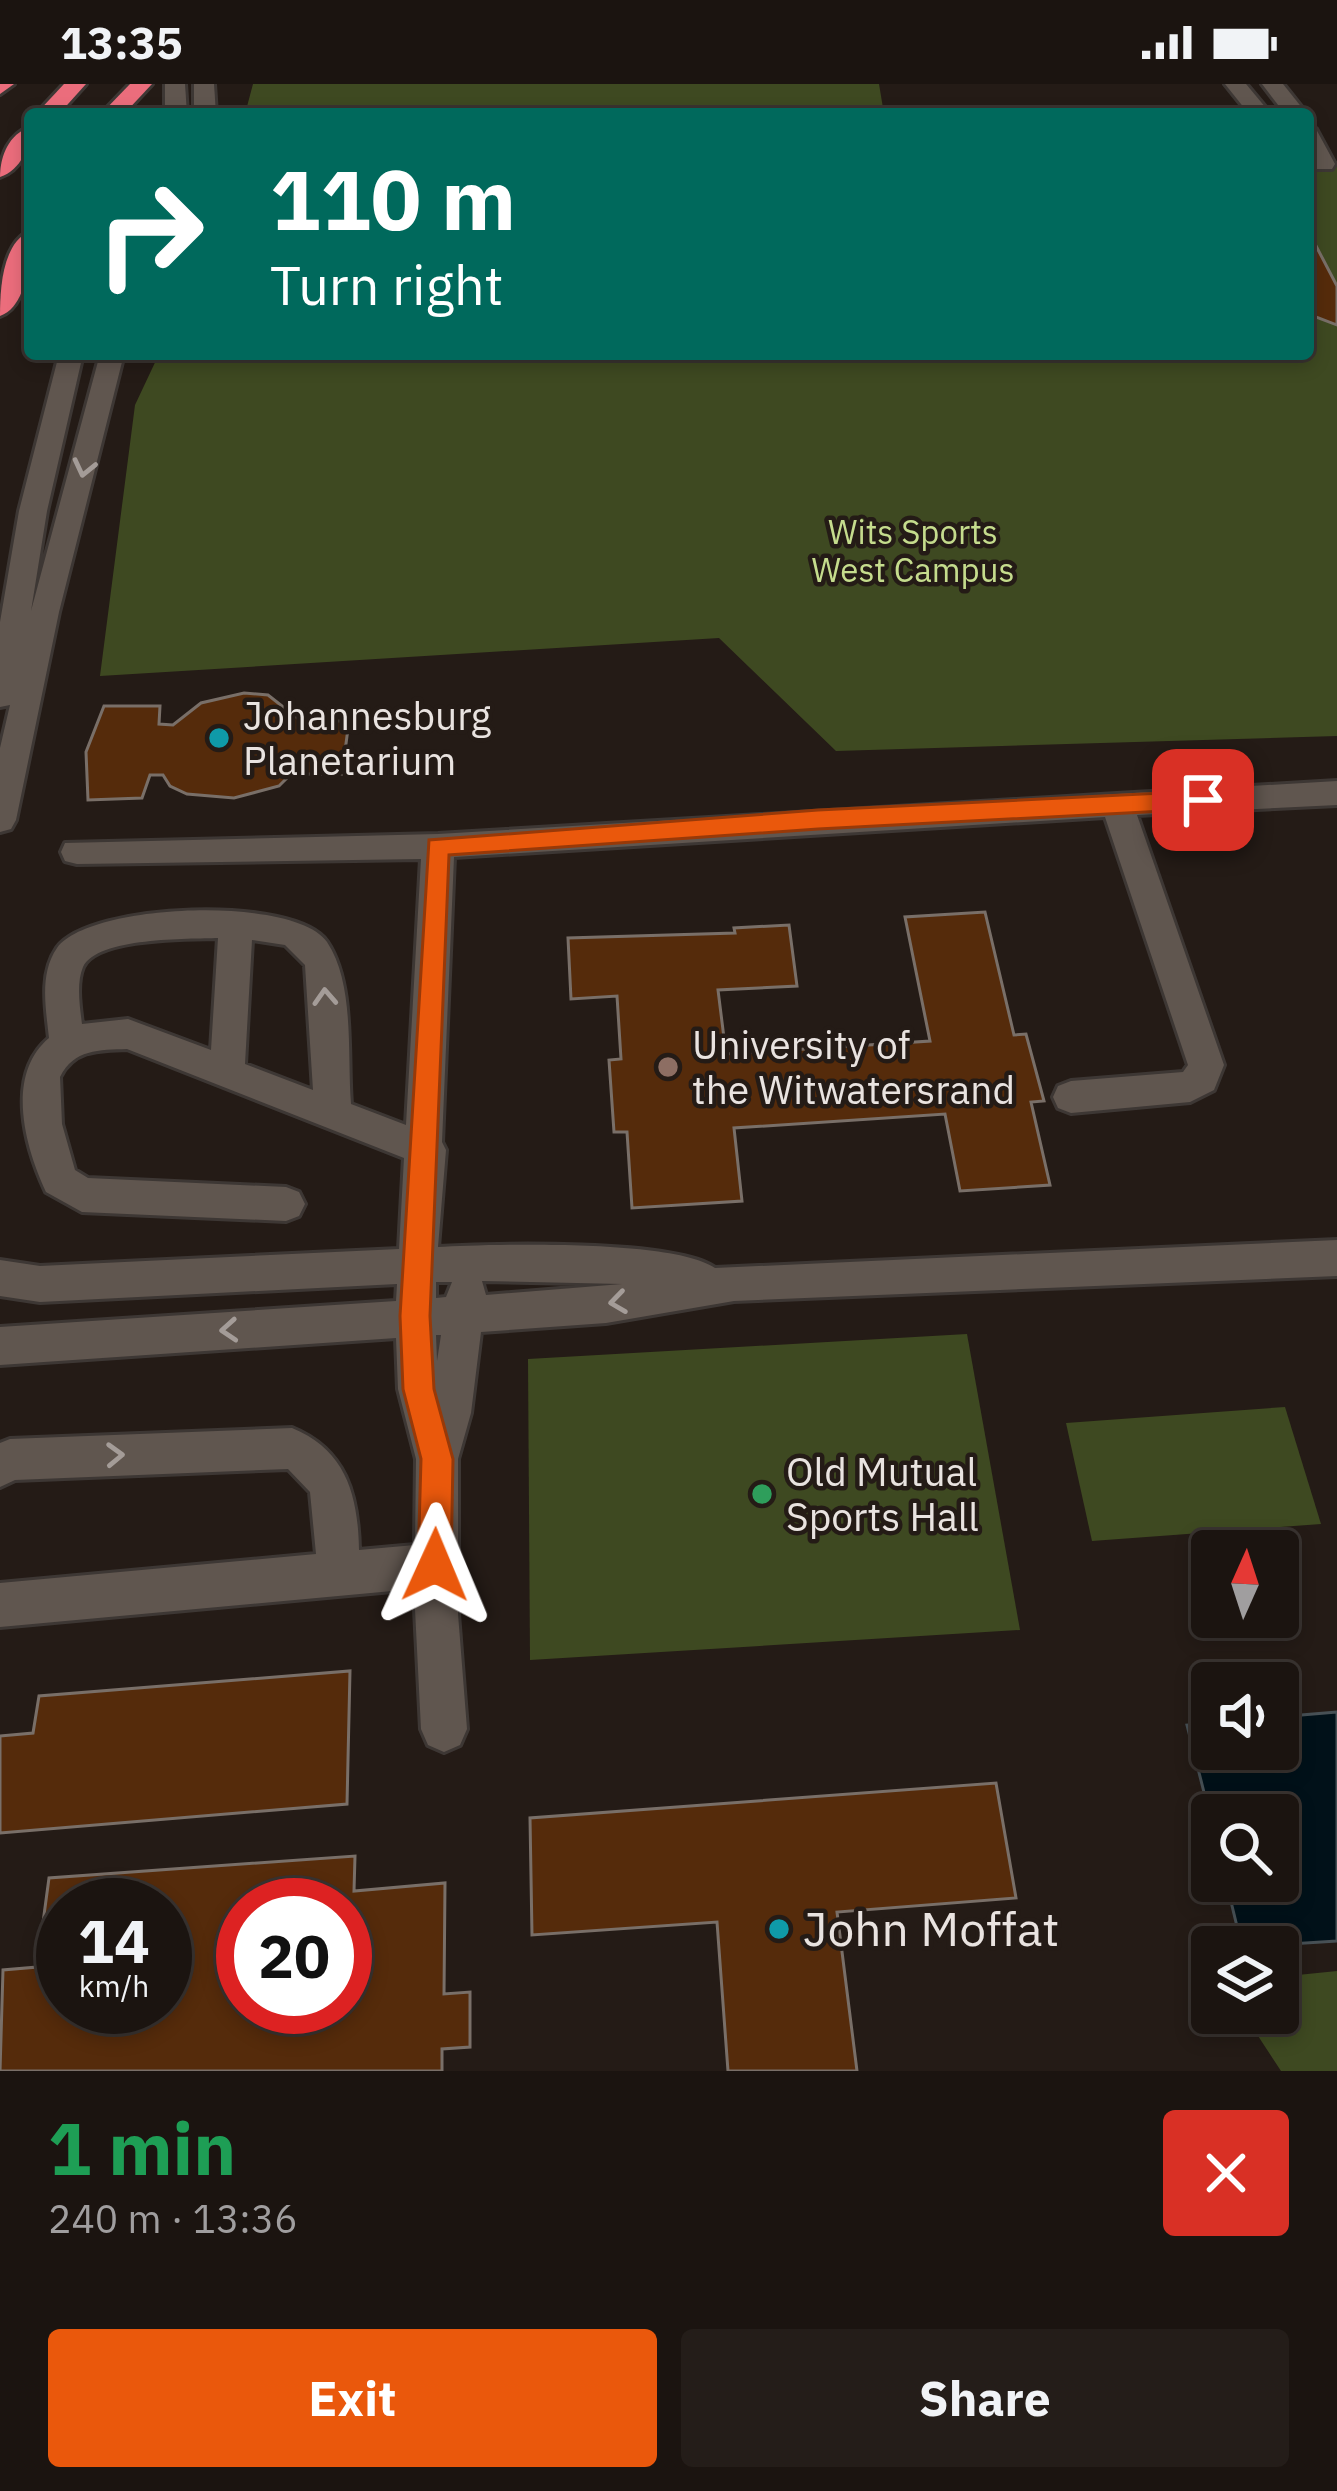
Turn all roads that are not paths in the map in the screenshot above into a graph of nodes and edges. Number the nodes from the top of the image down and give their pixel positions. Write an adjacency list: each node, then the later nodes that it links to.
1 (76, 84): 5 (highway)
2 (142, 84): 6 (highway)
3 (1235, 84): 7 (street)
4 (1272, 84): 8 (street)
5 (53, 108)
6 (118, 108)
7 (1255, 108)
8 (1291, 108)
9 (24, 140): 10 (highway)
10 (0, 170)
11 (24, 252): 12 (highway)
12 (0, 309)
13 (70, 360): 16 (street)
14 (111, 360): 15 (street, one-way to 15)
15 (74, 510): 16 (street); 19 (street)
16 (33, 512): 17 (street); 18 (street)
17 (0, 514)
18 (0, 704)
19 (6, 759): 22 (street)
20 (1337, 793): 21 (street)
21 (1117, 805): 23 (street); 28 (street)
22 (0, 820)
23 (437, 846): 24 (street); 30 (street)
24 (77, 852)
25 (236, 927): 26 (street); 27 (street); 29 (street, one-way to 25)
26 (67, 1046): 27 (street); 31 (street)
27 (226, 1072): 29 (street)
28 (1071, 1097)
29 (333, 1113): 30 (street)
30 (427, 1150): 34 (street)
31 (286, 1204)
32 (1337, 1258): 36 (street)
33 (466, 1263): 34 (street); 36 (street); 37 (street)
34 (416, 1264): 35 (street); 38 (street)
35 (0, 1278)
36 (734, 1283): 37 (street, one-way to 37)
37 (467, 1313): 38 (street); 40 (street)
38 (415, 1316): 39 (street, one-way to 39); 40 (street)
39 (0, 1346)
40 (437, 1459): 42 (street)
41 (0, 1466): 43 (street, one-way to 43)
42 (435, 1565): 43 (street); 45 (street)
43 (337, 1573): 44 (street)
44 (0, 1605)
45 (444, 1729)

